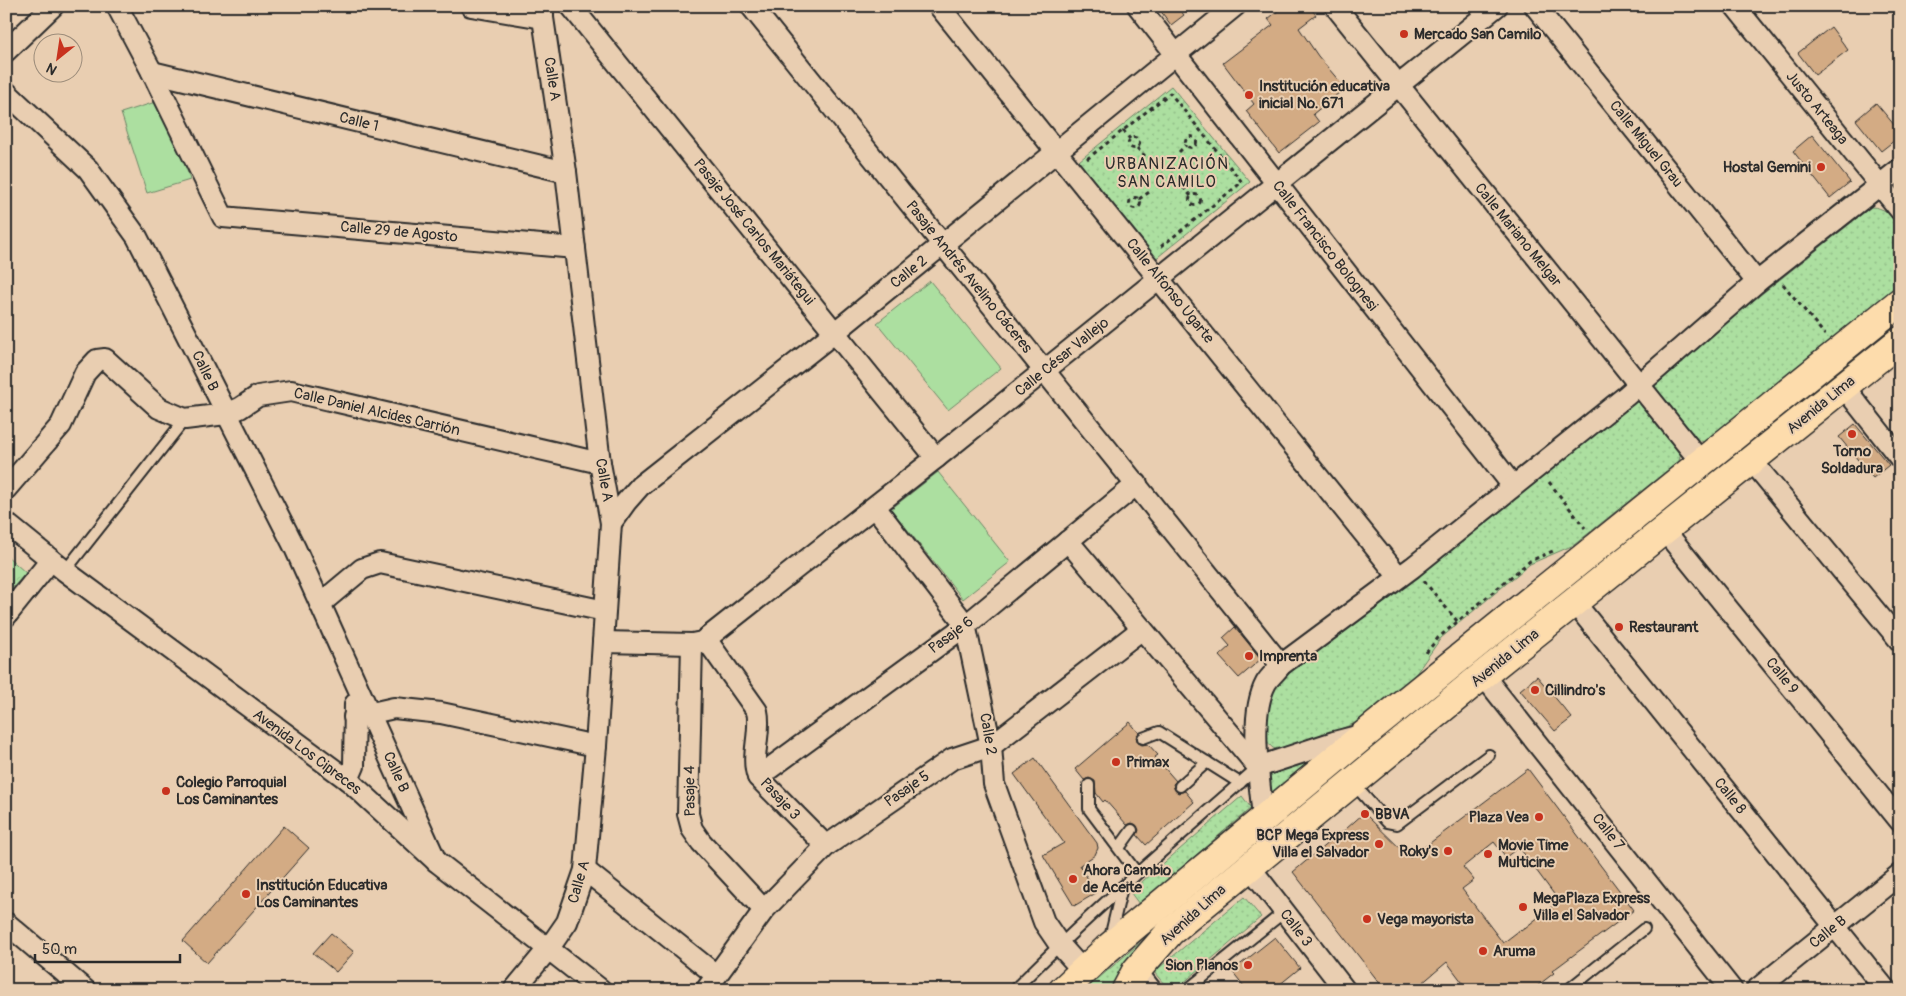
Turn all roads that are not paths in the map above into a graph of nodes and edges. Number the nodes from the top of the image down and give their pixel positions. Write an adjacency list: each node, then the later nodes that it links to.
1 (53, 6): 14 (street)
2 (117, 6): 16 (street)
3 (471, 6): 13 (street)
4 (571, 6): 30 (street, Pasaje José Carlos Mariátegui)
5 (751, 6): 25 (street, Pasaje Andrés Avelino Cáceres)
6 (939, 6): 19 (street, Calle Alfonso Ugarte)
7 (1138, 6): 15 (street, Calle Francisco Bolognesi)
8 (1235, 6): 15 (street, Calle 2)
9 (1335, 6): 17 (street, Calle Mariano Melgar)
10 (1497, 6): 17 (street, Calle César Vallejo)
11 (1535, 6): 27 (street, Calle Miguel Grau)
12 (1735, 6): 23 (street, Justo Arteaga)
13 (543, 12): 21 (street, Calle A)
14 (6, 51)
15 (1176, 54): 19 (street, Calle 2); 22 (street, Calle Francisco Bolognesi)
16 (152, 72): 21 (street, Calle 1); 26 (street, Calle 29 de Agosto)
17 (1398, 86): 22 (street, Calle César Vallejo); 33 (street, Calle Mariano Melgar)
18 (6, 92): 35 (street, Calle B)
19 (1058, 152): 25 (street, Calle 2); 28 (street, Calle Alfonso Ugarte)
20 (1900, 169): 23 (street)
21 (566, 172): 26 (street, Calle A)
22 (1277, 184): 28 (street, Calle César Vallejo); 43 (street, Calle Francisco Bolognesi)
23 (1880, 186): 24 (street, Justo Arteaga); 27 (street)
24 (1900, 210)
25 (942, 245): 30 (street, Calle 2); 32 (street, Pasaje Andrés Avelino Cáceres)
26 (575, 248): 41 (street, Calle A)
27 (1764, 276): 33 (street)
28 (1159, 278): 32 (street, Calle César Vallejo); 51 (street, Calle Alfonso Ugarte)
29 (1900, 302): 40 (main road, Avenida Lima)
30 (834, 332): 37 (street, Pasaje José Carlos Mariátegui); 47 (street, Calle 2)
31 (1900, 341): 34 (main road, Avenida Lima)
32 (1044, 371): 37 (street, Calle César Vallejo); 42 (street, Pasaje Andrés Avelino Cáceres)
33 (1639, 385): 40 (street, Calle Mariano Melgar); 43 (street)
34 (1844, 387): 38 (street); 39 (main road, Avenida Lima)
35 (226, 414): 36 (street, Calle Daniel Alcides Carrión); 41 (street, Calle Daniel Alcides Carrión); 53 (street, Calle B)
36 (185, 419): 44 (street, Calle Daniel Alcides Carrión); 50 (lane)
37 (936, 458): 45 (street, Calle César Vallejo)
38 (1900, 458)
39 (1752, 461): 48 (main road, Avenida Lima); 58 (street)
40 (1701, 462): 64 (main road, Avenida Lima)
41 (600, 463): 47 (street, Calle A)
42 (1137, 484): 49 (street, Pasaje 6); 61 (street, Pasaje Andrés Avelino Cáceres)
43 (1513, 486): 51 (street)
44 (6, 489)
45 (875, 507): 56 (street, Calle 2); 60 (street, Calle César Vallejo)
46 (6, 523): 50 (street, Avenida Los Cipreces)
47 (611, 523): 54 (street, Calle A)
48 (1665, 531): 52 (main road, Avenida Lima); 78 (street, Calle 9)
49 (1068, 541): 56 (street, Pasaje 6); 57 (street)
50 (58, 565): 55 (street); 72 (street, Avenida Los Cipreces)
51 (1406, 572): 61 (street)
52 (1574, 602): 62 (main road, Avenida Lima); 91 (street, Calle 8)
53 (320, 604): 54 (street); 63 (street, Calle B)
54 (605, 611): 59 (street, Calle A)
55 (6, 616)
56 (965, 626): 67 (street, Calle 2); 71 (street, Pasaje 6)
57 (1142, 629): 67 (street, Pasaje 5); 70 (street)
58 (1900, 641)
59 (603, 642): 60 (street); 66 (street, Calle A)
60 (699, 642): 71 (street, Pasaje 3); 88 (street, Pasaje 4)
61 (1282, 665): 70 (street)
62 (1483, 675): 73 (main road, Avenida Lima); 107 (street, Calle 7)
63 (362, 716): 66 (street); 72 (street, Calle B); 82 (street, Calle B)
64 (1364, 734): 70 (street); 77 (main road, Avenida Lima)
65 (1143, 738): 69 (lane)
66 (596, 746): 84 (street, Calle A)
67 (991, 746): 80 (street, Pasaje 5); 93 (street, Calle 2)
68 (1489, 755): 73 (lane)
69 (1207, 762): 74 (lane); 76 (lane)
70 (1258, 767): 74 (lane); 77 (street)
71 (758, 777): 80 (street, Pasaje 3)
72 (348, 780): 82 (street, Avenida Los Cipreces)
73 (1352, 782): 83 (main road, Avenida Lima)
74 (1240, 783): 85 (lane)
75 (1088, 785): 81 (lane)
76 (1180, 786)
77 (1263, 818): 95 (main road, Avenida Lima)
78 (1900, 821)
79 (1132, 830): 81 (lane)
80 (826, 846): 88 (street, Pasaje 5)
81 (1118, 848): 85 (lane)
82 (436, 861): 94 (street, Avenida Los Cipreces)
83 (1249, 866): 89 (street, Calle 3); 98 (main road, Avenida Lima)
84 (585, 870): 94 (street, Calle A); 97 (street)
85 (1137, 873): 87 (lane)
86 (1900, 874): 91 (street, Calle B)
87 (1123, 886): 93 (lane); 95 (lane)
88 (764, 910): 97 (street, Pasaje 5)
89 (1284, 912): 104 (lane); 105 (street, Calle 3)
90 (6, 922): 99 (street)
91 (1835, 926): 108 (street, Calle B); 109 (street, Calle 8)
92 (1644, 929): 106 (lane)
93 (1059, 944): 96 (street, Calle 2); 102 (lane)
94 (549, 948): 100 (street, Calle A); 101 (street, Avenida Los Cipreces)
95 (1107, 949): 96 (main road, Avenida Lima)
96 (1083, 971): 103 (main road, Avenida Lima)
97 (711, 983)
98 (1138, 983)
99 (85, 990)
100 (514, 990)
101 (601, 990)
102 (1014, 990)
103 (1063, 990)
104 (1187, 990)
105 (1345, 990)
106 (1568, 990)
107 (1732, 990)
108 (1756, 990)
109 (1886, 990)

